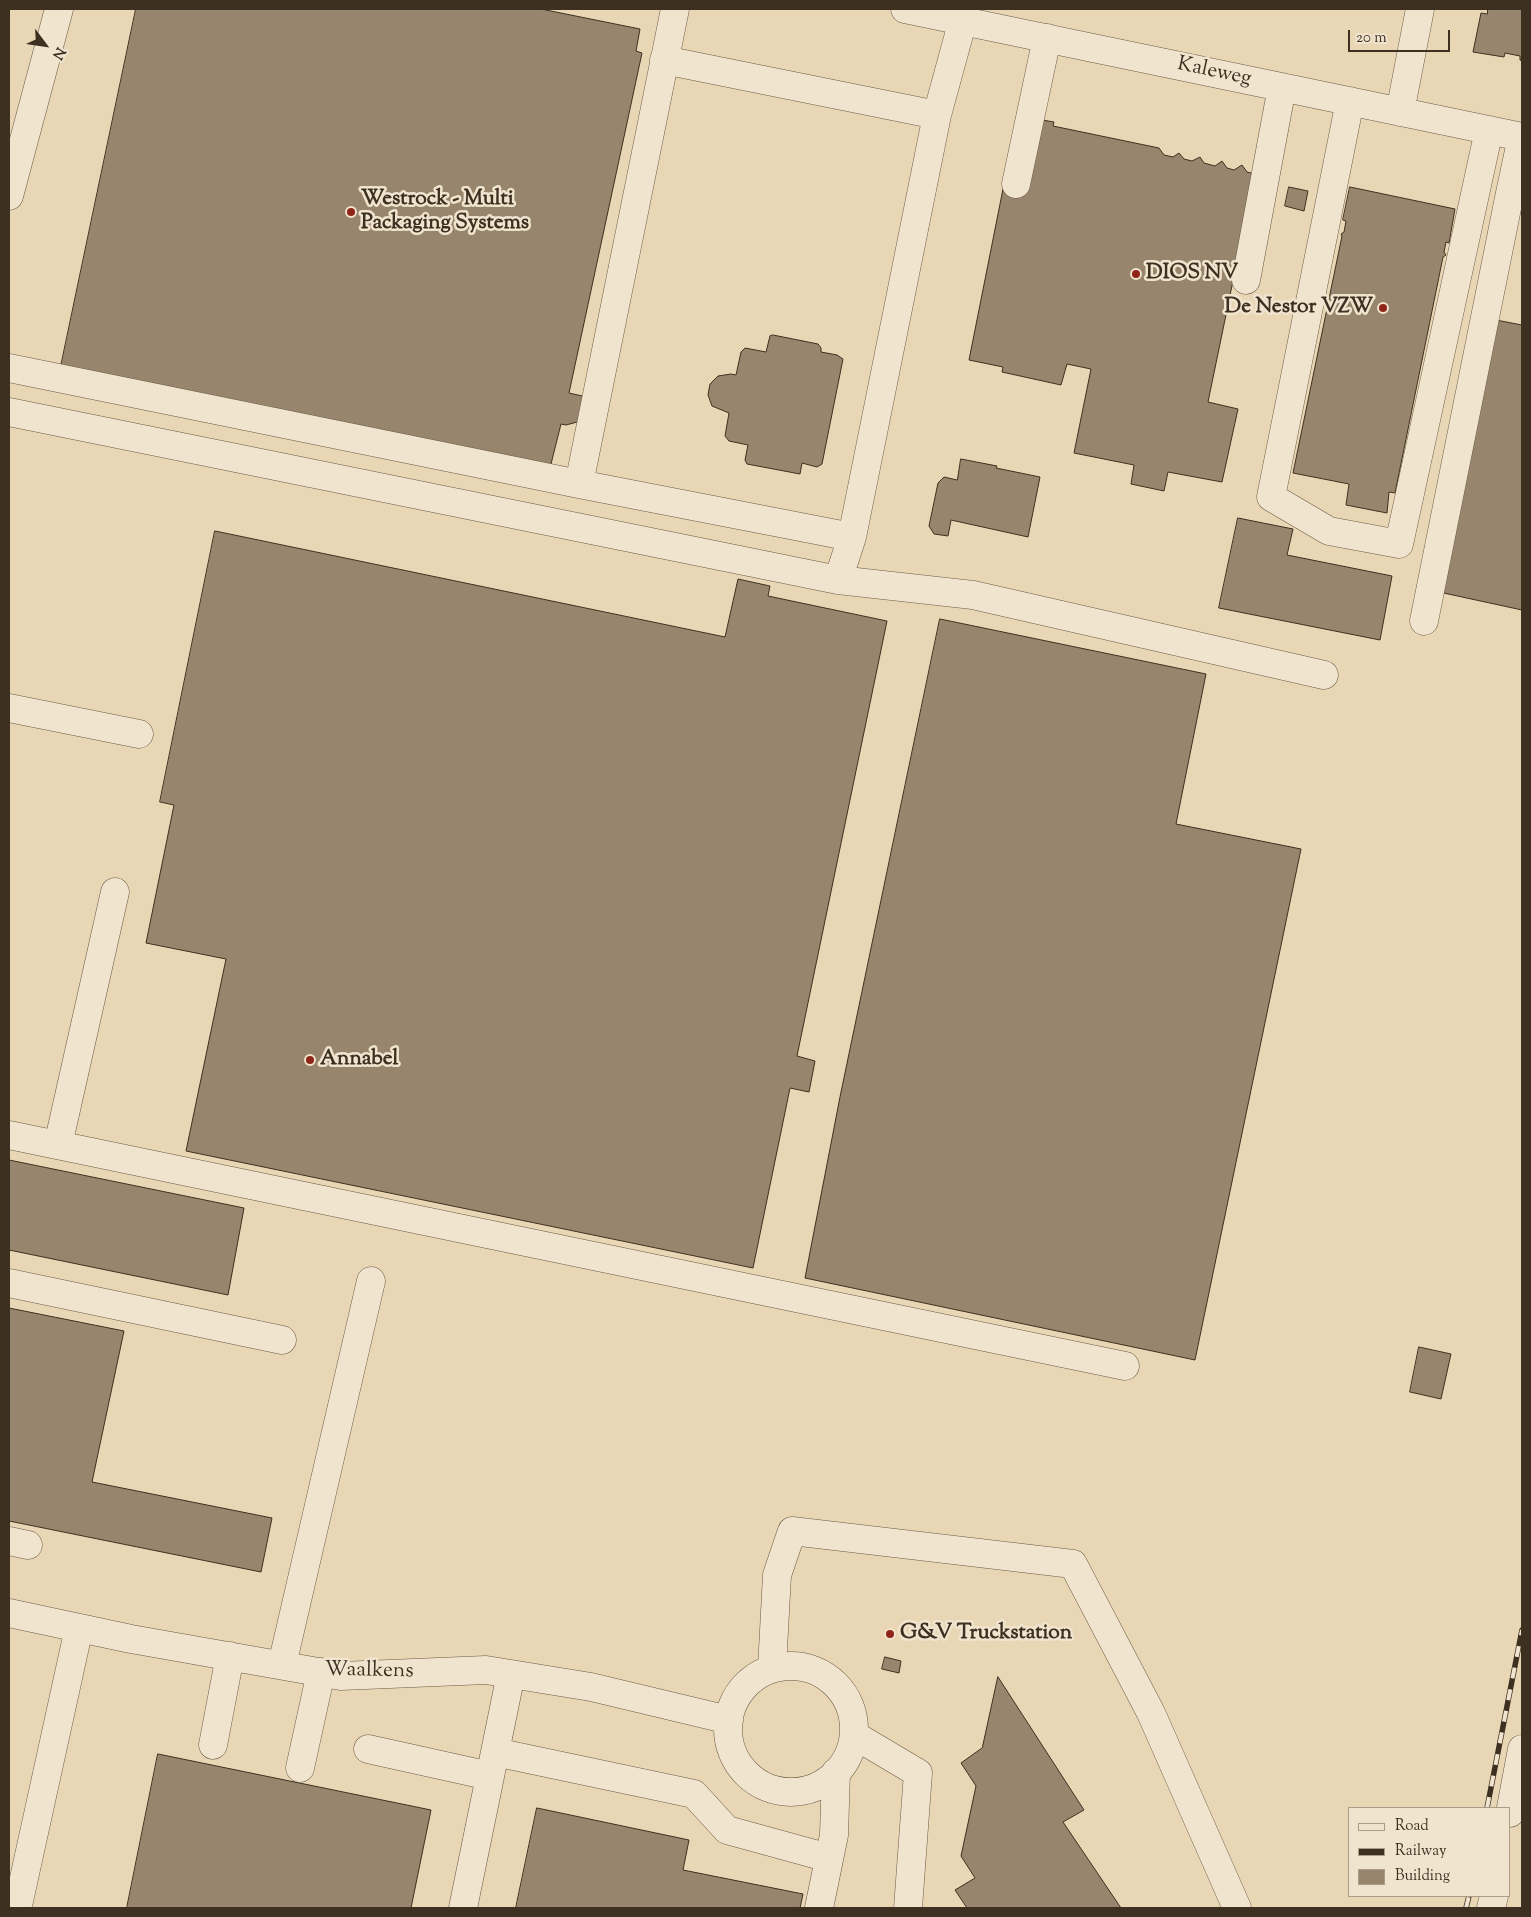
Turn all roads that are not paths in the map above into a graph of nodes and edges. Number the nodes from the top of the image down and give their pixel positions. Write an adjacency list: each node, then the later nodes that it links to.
1 (59, 9): 16 (street)
2 (675, 9): 7 (street)
3 (1420, 9): 10 (street)
4 (915, 10): 5 (street, Kaleweg)
5 (963, 20): 6 (street, Kaleweg); 11 (street)
6 (1047, 38): 8 (street, Kaleweg); 14 (street)
7 (664, 60): 11 (street); 20 (street)
8 (1282, 87): 9 (street, Kaleweg); 17 (street)
9 (1350, 101): 10 (street, Kaleweg); 12 (street)
10 (1400, 112): 12 (street, Kaleweg)
11 (937, 115): 21 (street)
12 (1489, 130): 13 (street, Kaleweg)
13 (1522, 137): 15 (street)
14 (1016, 184)
15 (1516, 194): 23 (street)
16 (9, 196)
17 (1246, 280)
18 (9, 368): 20 (street)
19 (9, 415): 22 (street)
20 (579, 484): 21 (street)
21 (852, 537): 22 (street)
22 (838, 580): 24 (street)
23 (1424, 621)
24 (1324, 675)
25 (9, 708): 26 (street)
26 (139, 734)
27 (115, 892): 29 (street)
28 (9, 1135): 29 (street)
29 (58, 1146): 33 (street)
30 (371, 1281): 37 (street)
31 (9, 1283): 32 (street)
32 (282, 1340)
33 (1125, 1366)
34 (9, 1613): 35 (street, Waalkens)
35 (79, 1628): 36 (street, Waalkens); 51 (street)
36 (230, 1656): 37 (street, Waalkens); 43 (street)
37 (282, 1665): 39 (street, Waalkens)
38 (772, 1668): 41 (street); 42 (street); 55 (street)
39 (321, 1672): 40 (street, Waalkens); 47 (street)
40 (511, 1674): 41 (street, Waalkens); 46 (street)
41 (729, 1720): 48 (street)
42 (854, 1735): 48 (street); 54 (street)
43 (213, 1745)
44 (368, 1749): 46 (street)
45 (1522, 1749): 49 (street)
46 (492, 1764): 50 (street); 52 (street)
47 (300, 1768)
48 (836, 1772): 50 (street)
49 (1511, 1808)
50 (829, 1858): 53 (street)
51 (9, 1899)
52 (462, 1908)
53 (819, 1908)
54 (908, 1908)
55 (1237, 1908)

